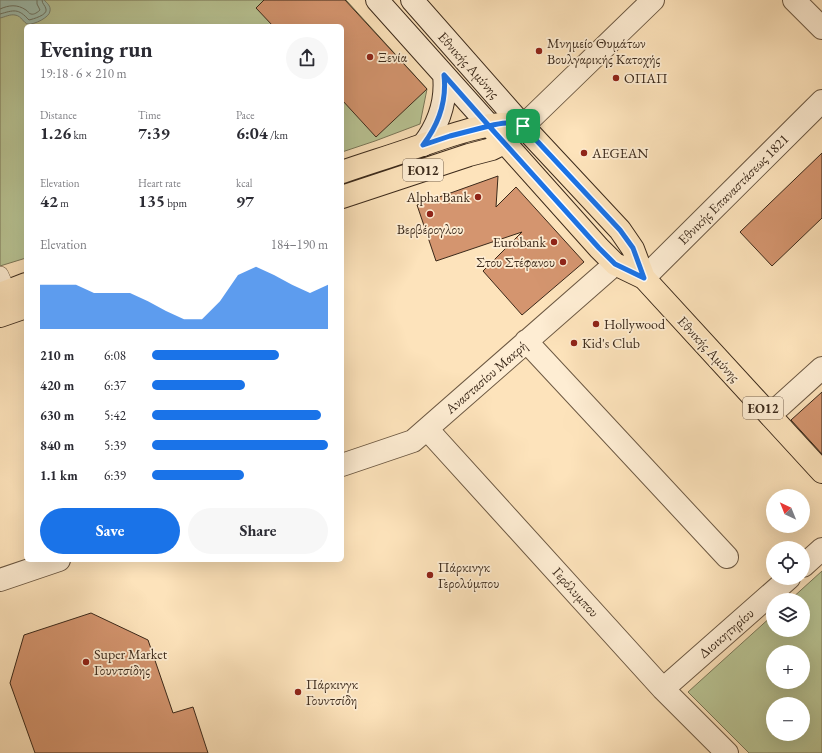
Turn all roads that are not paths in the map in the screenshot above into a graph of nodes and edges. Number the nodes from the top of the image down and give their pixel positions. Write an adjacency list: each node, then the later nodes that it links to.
1 (377, 0): 6 (street, Εθνικής Αμύνης)
2 (412, 0): 9 (street, Εθνικής Αμύνης)
3 (653, 0): 9 (street)
4 (794, 0): 5 (street)
5 (822, 28)
6 (444, 75): 8 (street, Εθνικής Αμύνης); 11 (street)
7 (822, 101): 15 (street, Εθνικής Επαναστάσεως 1821)
8 (489, 126): 9 (main road, ΕΟ12); 10 (main road, Εθνικής Αμύνης / ΕΟ12); 11 (main road, ΕΟ12)
9 (523, 126): 10 (street); 15 (main road, Εθνικής Αμύνης / ΕΟ12)
10 (504, 143): 13 (main road, ΕΟ12); 14 (main road, Εθνικής Αμύνης / ΕΟ12)
11 (423, 145): 12 (main road, ΕΟ12)
12 (344, 171)
13 (344, 196)
14 (615, 264): 15 (main road, Εθνικής Αμύνης / ΕΟ12); 18 (street, Αναστασίου Μακρή)
15 (644, 278): 20 (main road, Εθνικής Αμύνης / ΕΟ12)
16 (24, 307): 17 (main road)
17 (0, 316)
18 (526, 341): 21 (street, Αναστασίου Μακρή); 25 (street)
19 (822, 368): 20 (street)
20 (770, 415): 23 (main road, Εθνικής Αμύνης / ΕΟ12)
21 (427, 429): 22 (street, Αναστασίου Μακρή); 30 (street, Γερόλυμπου)
22 (344, 464)
23 (822, 472)
24 (822, 549): 26 (street)
25 (727, 557)
26 (810, 560)
27 (53, 562): 28 (street)
28 (0, 580)
29 (781, 585): 30 (street, Διοικητηρίου)
30 (663, 689): 31 (street, Γερόλυμπου)
31 (727, 753)

